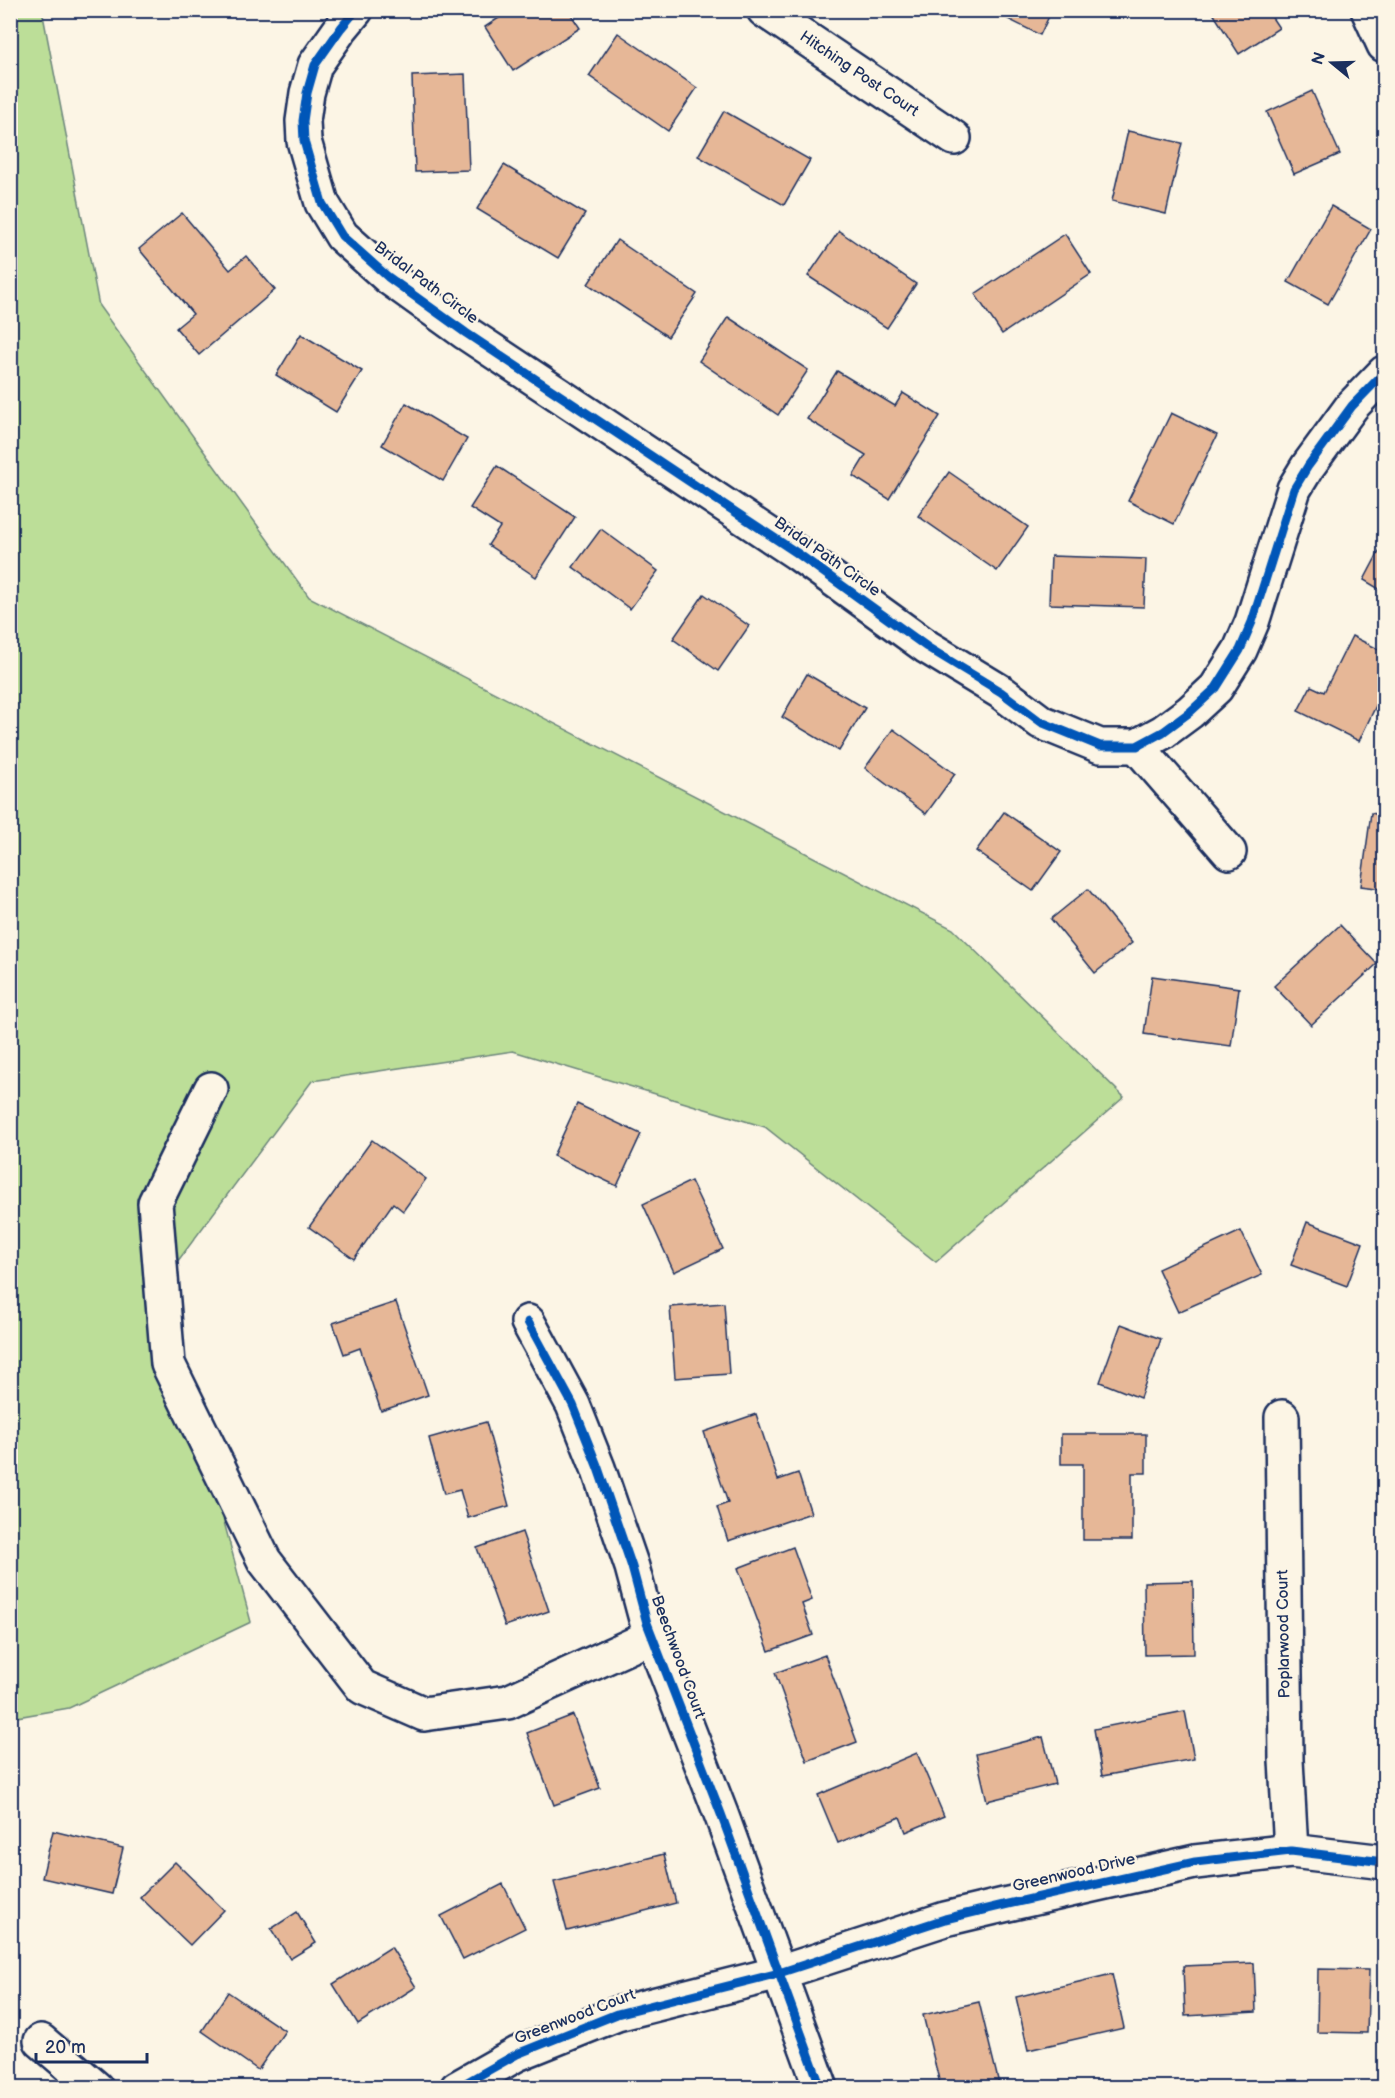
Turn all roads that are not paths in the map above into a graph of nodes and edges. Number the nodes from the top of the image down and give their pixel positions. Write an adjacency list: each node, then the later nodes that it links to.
1 (356, 10): 7 (street, Bridal Path Circle)
2 (764, 10): 5 (street, Hitching Post Court)
3 (1368, 10): 4 (street)
4 (1384, 45)
5 (954, 138)
6 (1384, 373): 7 (street, Bridal Path Circle)
7 (1137, 746): 8 (street)
8 (1229, 852)
9 (210, 1089): 12 (street)
10 (528, 1322): 12 (street, Beechwood Court)
11 (1282, 1417): 13 (street, Poplarwood Court)
12 (651, 1634): 15 (street, Beechwood Court)
13 (1291, 1851): 14 (street, Greenwood Drive); 15 (street, Greenwood Drive)
14 (1384, 1862)
15 (778, 1973): 18 (street, Greenwood Court); 19 (street, Beechwood Court)
16 (42, 2041): 17 (street)
17 (96, 2088)
18 (457, 2088)
19 (821, 2088)

